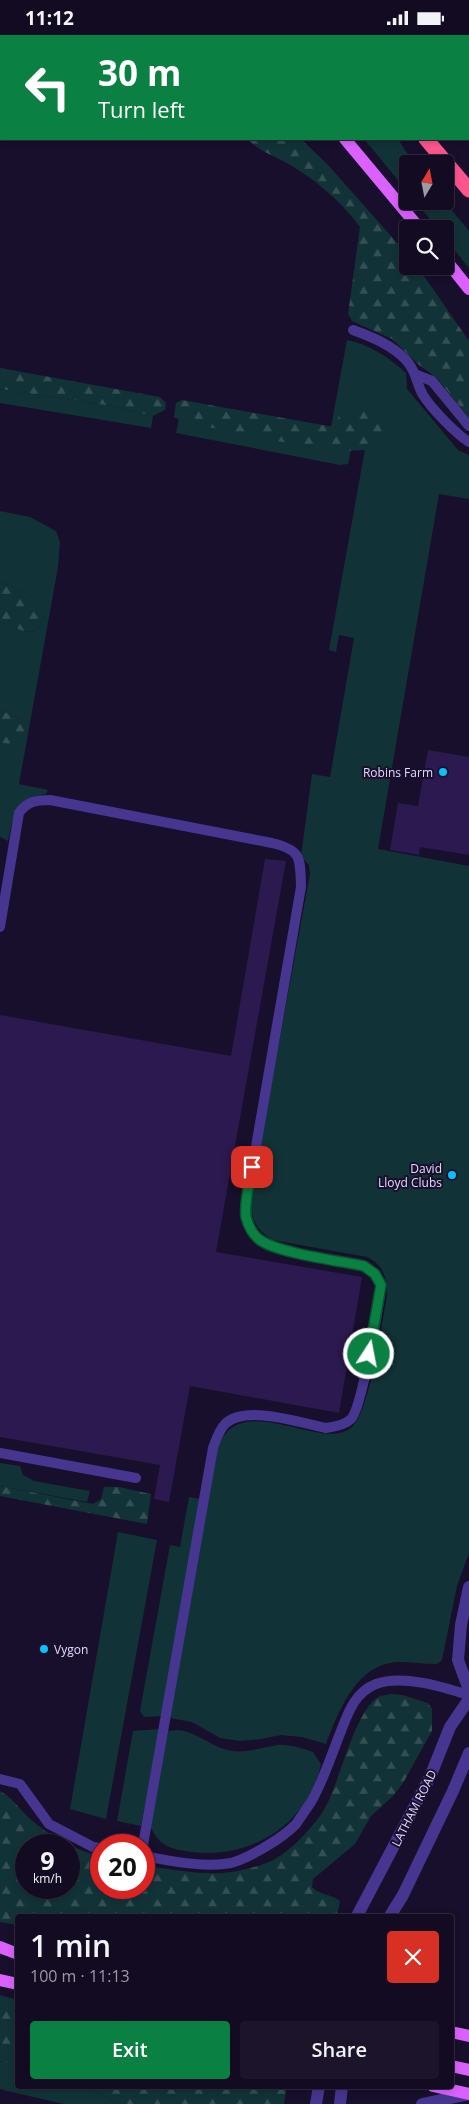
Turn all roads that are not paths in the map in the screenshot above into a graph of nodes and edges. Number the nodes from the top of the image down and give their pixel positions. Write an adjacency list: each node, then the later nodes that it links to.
1 (346, 140): 4 (main road)
2 (427, 140): 3 (highway)
3 (469, 189)
4 (412, 220)
5 (454, 270): 6 (main road)
6 (469, 289)
7 (353, 330): 8 (lane)
8 (417, 375): 9 (lane); 10 (lane)
9 (469, 426)
10 (469, 442)
11 (0, 927): 20 (lane)
12 (0, 1453): 13 (lane)
13 (136, 1478)
14 (469, 1587): 15 (street)
15 (469, 1690)
16 (469, 1695): 22 (lane)
17 (469, 1699): 24 (street, LATHAM ROAD)
18 (469, 1753): 23 (street)
19 (0, 1779): 21 (lane)
20 (145, 1834)
21 (90, 1845)
22 (155, 1858)
23 (403, 1895): 25 (street); 26 (street)
24 (358, 1914)
25 (391, 1914)
26 (398, 1914)
27 (0, 1943): 28 (main road)
28 (15, 1946)
29 (0, 1947): 30 (main road)
30 (15, 1953)
31 (0, 1980): 32 (main road)
32 (15, 1983)
33 (454, 2034): 34 (main road)
34 (469, 2036)
35 (454, 2067): 36 (main road)
36 (469, 2070)
37 (318, 2089): 41 (street)
38 (342, 2089): 42 (street)
39 (446, 2089): 40 (main road)
40 (469, 2094): 43 (street)
41 (316, 2104)
42 (340, 2104)
43 (422, 2104)

